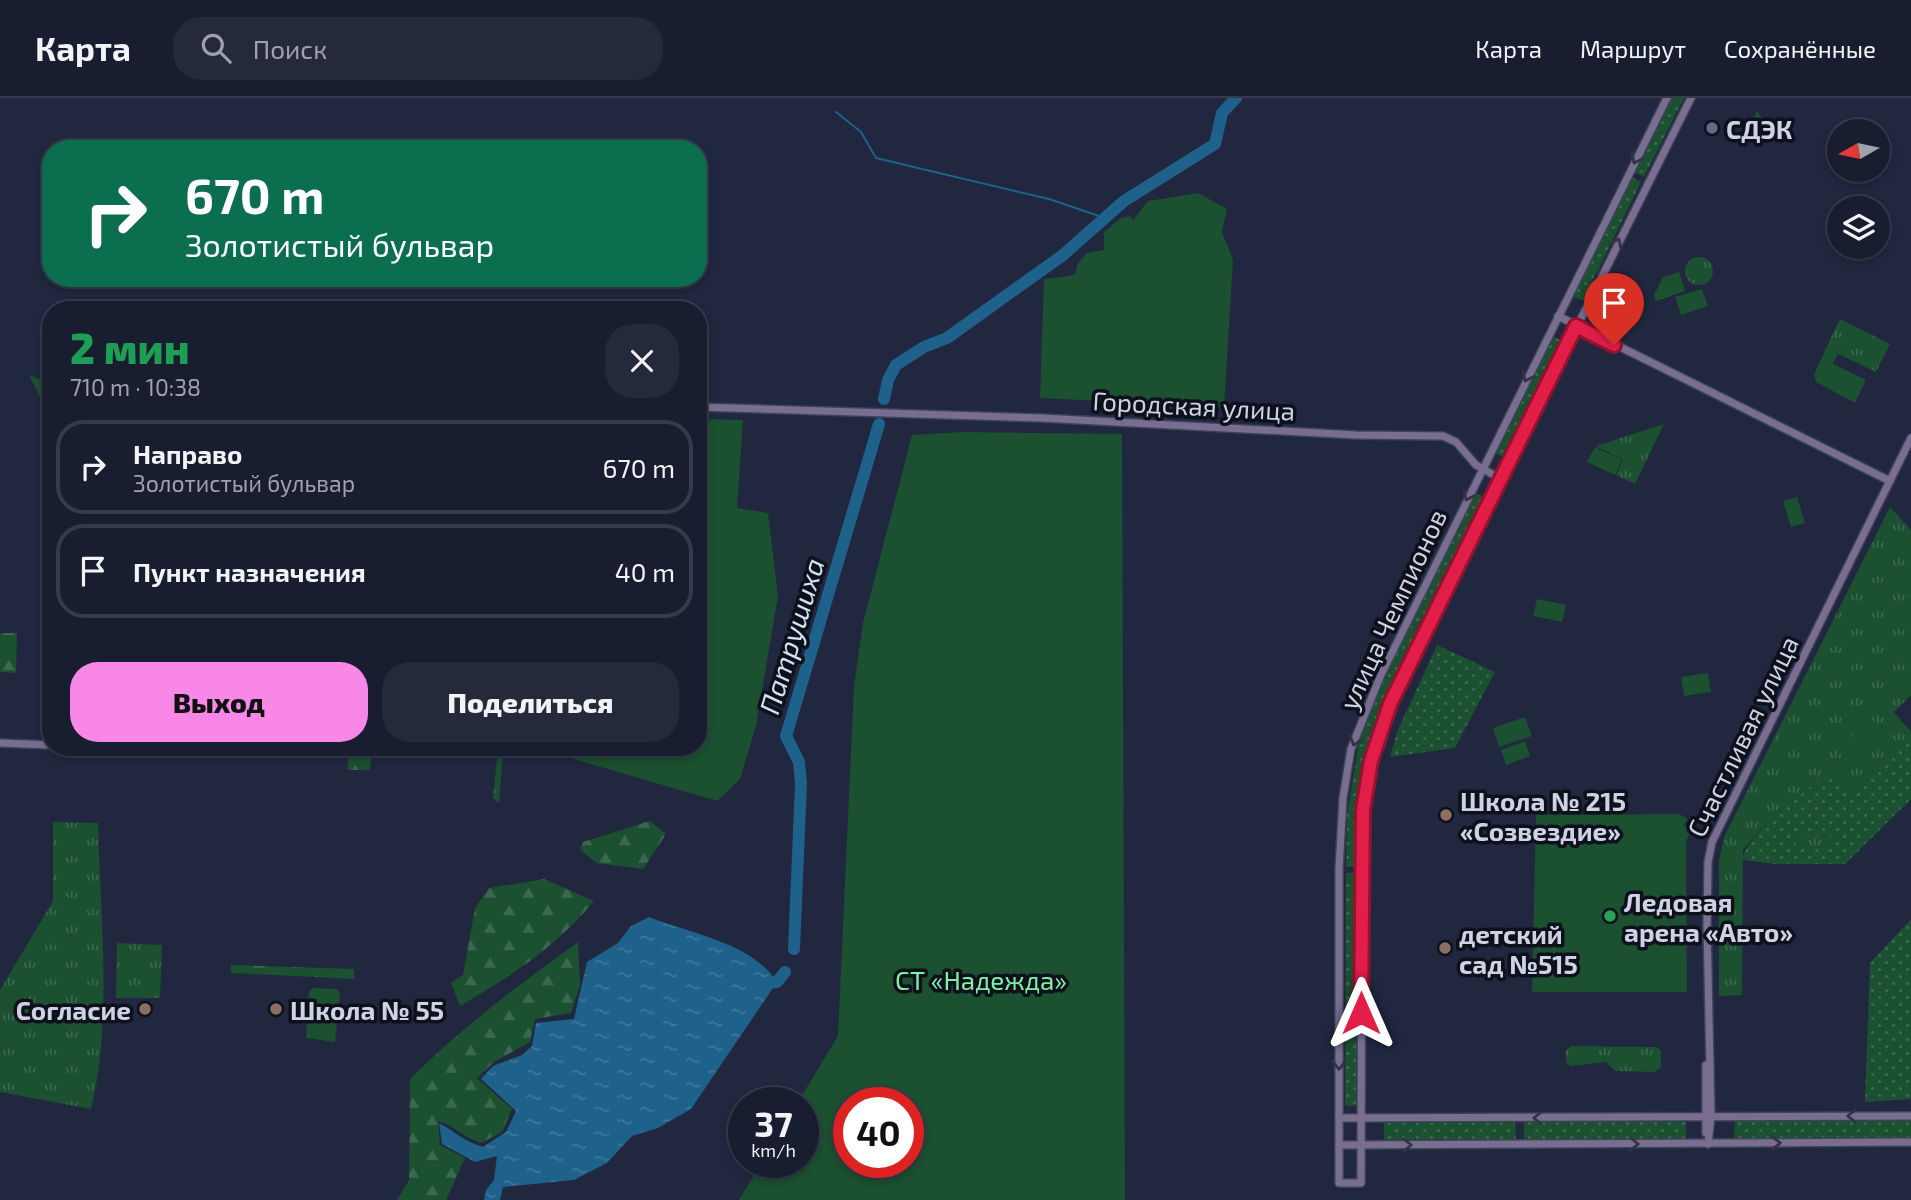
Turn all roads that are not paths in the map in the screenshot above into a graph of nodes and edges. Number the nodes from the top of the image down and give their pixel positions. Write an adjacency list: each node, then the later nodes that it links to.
1 (1667, 98): 3 (street, улица Чемпионов, one-way to 3)
2 (1691, 98): 4 (street, улица Чемпионов, one-way to 2)
3 (1558, 316): 4 (street); 7 (street, улица Чемпионов, one-way to 7)
4 (1576, 326): 8 (street, улица Чемпионов); 9 (street)
5 (707, 407): 7 (street, Городская улица)
6 (1911, 438): 9 (street, Счастливая улица)
7 (1482, 469): 8 (street, Городская улица); 14 (street, улица Чемпионов, one-way to 14)
8 (1501, 479): 15 (street, улица Чемпионов)
9 (1890, 481): 12 (street, Счастливая улица)
10 (0, 743): 11 (street)
11 (42, 745)
12 (1707, 1116): 13 (street, one-way to 12); 15 (street, one-way to 15); 17 (street, Счастливая улица)
13 (1911, 1116)
14 (1339, 1118): 15 (street); 18 (street, улица Чемпионов)
15 (1361, 1118): 19 (street, улица Чемпионов)
16 (1911, 1142): 17 (street, one-way to 16)
17 (1708, 1144): 19 (street, one-way to 17)
18 (1339, 1145): 19 (street); 19 (street, улица Чемпионов)
19 (1361, 1145)

